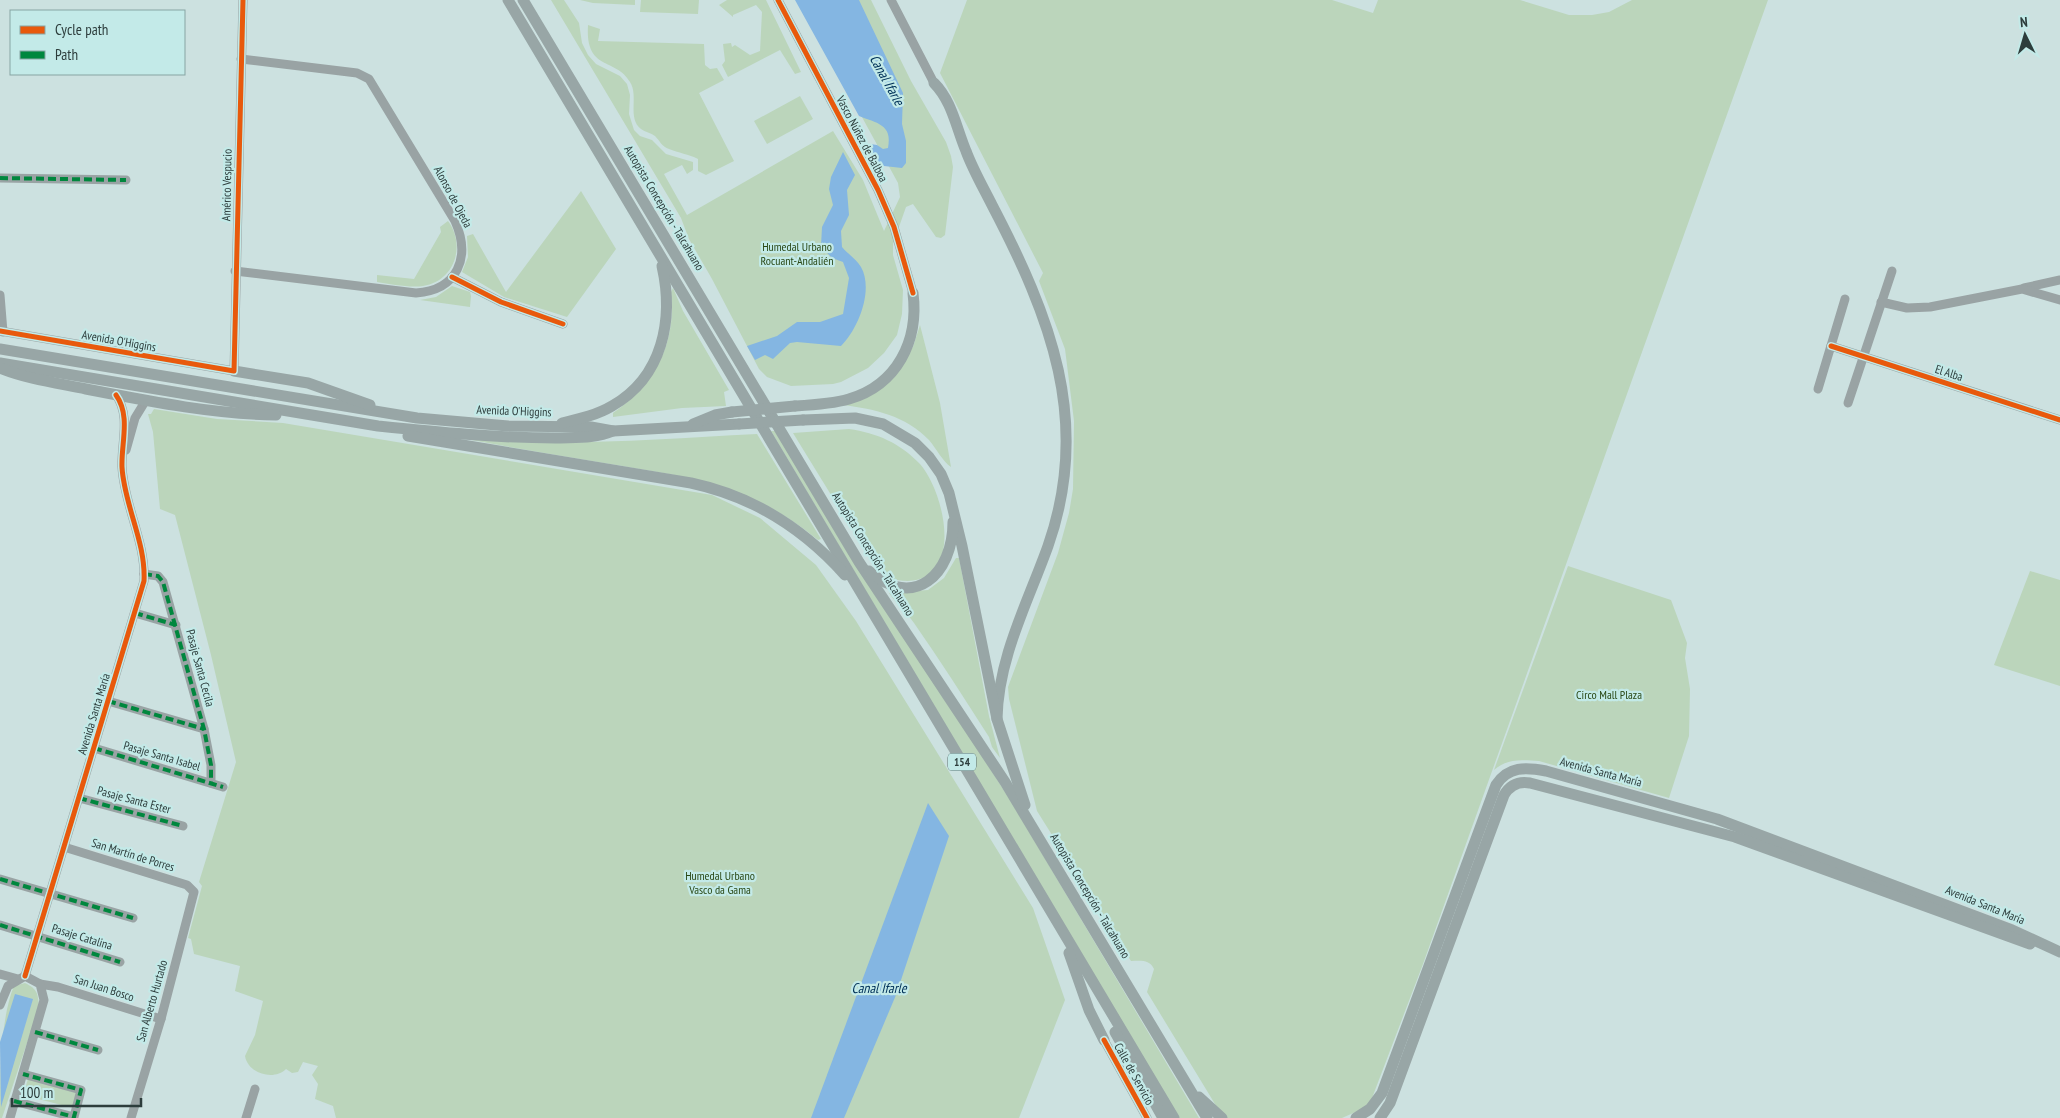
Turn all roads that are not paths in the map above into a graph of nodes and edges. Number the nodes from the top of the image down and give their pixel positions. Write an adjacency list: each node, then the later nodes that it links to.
1 (243, 0): 6 (street, Américo Vespucio)
2 (508, 0): 10 (main road)
3 (523, 0): 42 (main road, Autopista Concepción - Talcahuano / 154)
4 (778, 0): 16 (street, Vasco Núñez de Balboa)
5 (891, 0): 7 (street)
6 (241, 59): 11 (street, Américo Vespucio); 13 (street, Alonso de Ojeda)
7 (934, 83): 48 (main road)
8 (0, 178): 9 (street)
9 (126, 180)
10 (657, 250): 37 (main road); 44 (main road, 154)
11 (235, 271): 13 (street); 28 (street, Américo Vespucio)
12 (1892, 271): 20 (street)
13 (452, 277): 21 (street)
14 (2060, 280): 15 (street)
15 (2022, 289): 19 (street); 20 (street)
16 (913, 293): 38 (main road, bridge)
17 (0, 296): 22 (street)
18 (1845, 299): 23 (street)
19 (2060, 300)
20 (1881, 302): 25 (street)
21 (563, 324)
22 (1, 332): 28 (street, Avenida O'Higgins)
23 (1831, 346): 25 (street, El Alba); 29 (street)
24 (0, 349): 34 (main road, Avenida O'Higgins)
25 (1862, 356): 32 (street); 35 (street, El Alba)
26 (0, 363): 33 (main road, Avenida O'Higgins)
27 (0, 368): 30 (main road)
28 (234, 371): 34 (main road)
29 (1818, 389)
30 (116, 395): 31 (main road); 40 (street, Avenida Santa María)
31 (146, 400): 33 (main road); 40 (street)
32 (1848, 403)
33 (302, 414): 36 (main road, Avenida O'Higgins)
34 (393, 414): 37 (main road, Avenida O'Higgins)
35 (2060, 420)
36 (378, 426): 39 (main road, Avenida O'Higgins); 44 (main road)
37 (541, 426): 39 (main road, Avenida O'Higgins)
38 (688, 426): 39 (main road, Avenida O'Higgins); 41 (main road, Avenida O'Higgins, bridge)
39 (612, 431)
40 (123, 454): 43 (street, Avenida Santa María)
41 (952, 503): 42 (main road); 48 (main road)
42 (859, 562): 55 (main road, Autopista Concepción - Talcahuano / 154)
43 (144, 574): 45 (street, Avenida Santa María); 46 (street, Pasaje Santa Cecila)
44 (862, 595): 62 (main road, 154)
45 (135, 613): 46 (street); 47 (street, Avenida Santa María)
46 (176, 625): 49 (street, Pasaje Santa Cecila)
47 (108, 701): 49 (street); 50 (street, Avenida Santa María)
48 (998, 719): 55 (main road)
49 (204, 729): 51 (street, Pasaje Santa Cecila)
50 (94, 748): 51 (street, Pasaje Santa Isabel); 53 (street, Avenida Santa María)
51 (211, 783): 52 (street, Pasaje Santa Isabel)
52 (223, 787)
53 (79, 798): 54 (street, Pasaje Santa Ester); 56 (street, Avenida Santa María)
54 (183, 826)
55 (1034, 830): 76 (main road, Autopista Concepción - Talcahuano / 154)
56 (64, 847): 58 (street, San Martín de Porres); 59 (street, Avenida Santa María)
57 (0, 879): 59 (street)
58 (193, 889): 72 (street, San Alberto Hurtado)
59 (49, 895): 60 (street); 63 (street, Avenida Santa María)
60 (133, 918)
61 (0, 925): 63 (street, Pasaje Catalina)
62 (1061, 930): 69 (main road, 154); 74 (main road)
63 (37, 936): 66 (street, Pasaje Catalina); 68 (street, Avenida Santa María)
64 (2044, 946): 65 (main road, Avenida Santa María); 88 (main road, Avenida Santa María); 89 (main road, Avenida Santa María)
65 (2060, 952)
66 (120, 962)
67 (0, 974): 68 (street, San Juan Bosco)
68 (21, 978): 70 (street, San Juan Bosco); 71 (street)
69 (1093, 983): 84 (main road); 85 (main road, 154)
70 (40, 984): 72 (street, San Juan Bosco); 73 (street)
71 (0, 1005)
72 (161, 1019): 81 (street, San Alberto Hurtado)
73 (35, 1032): 75 (street); 77 (street)
74 (1104, 1040): 83 (street, Calle de Servicio)
75 (98, 1050)
76 (1178, 1070): 86 (main road, Autopista Concepción - Talcahuano / 154); 87 (main road)
77 (23, 1074): 79 (street); 79 (street)
78 (255, 1088): 82 (street)
79 (14, 1101): 80 (street)
80 (10, 1118)
81 (131, 1118)
82 (246, 1118)
83 (1147, 1118)
84 (1163, 1118)
85 (1174, 1118)
86 (1207, 1118)
87 (1222, 1118)
88 (1356, 1118)
89 (1380, 1118)

